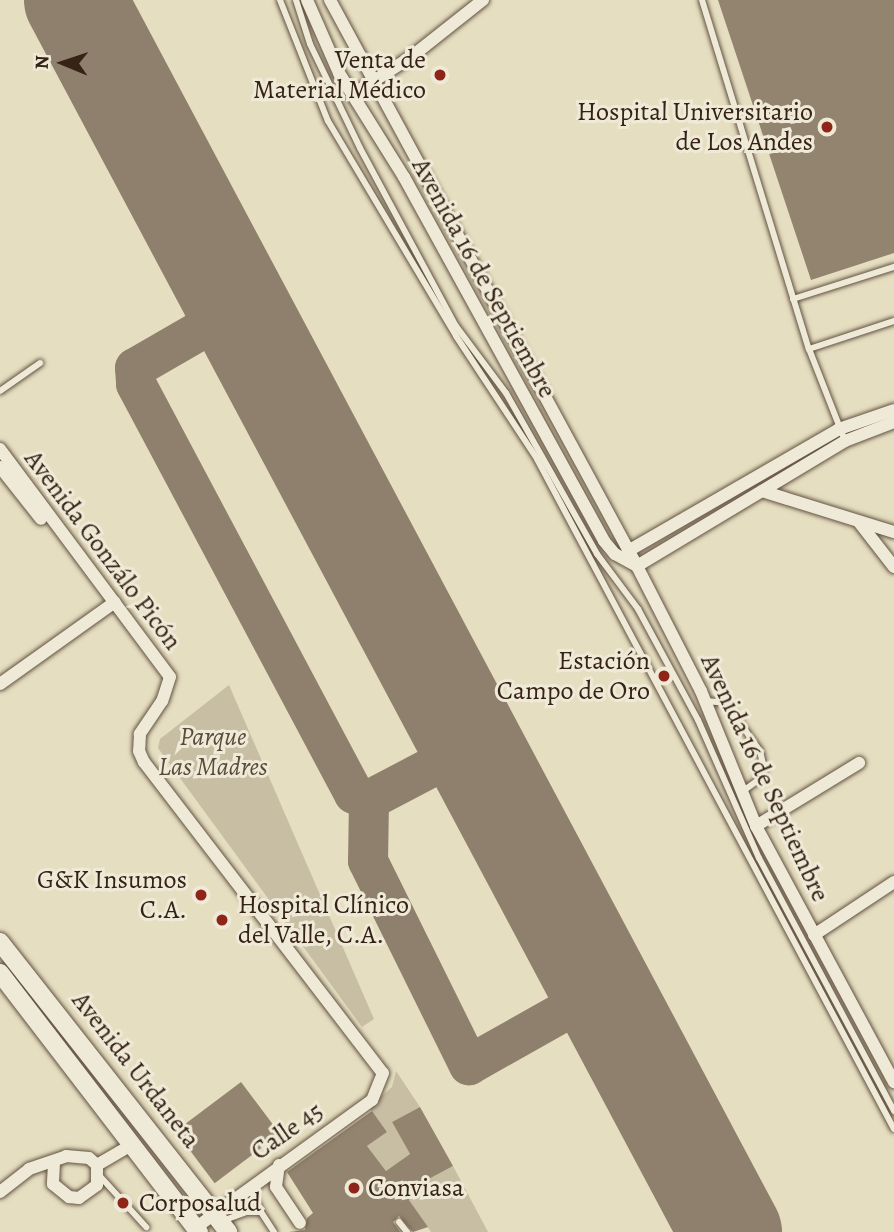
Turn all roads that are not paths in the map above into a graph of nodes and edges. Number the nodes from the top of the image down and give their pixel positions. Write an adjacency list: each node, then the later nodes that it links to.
1 (280, 0): 38 (lane)
2 (296, 0): 37 (lane)
3 (307, 0): 8 (street, Avenida 16 de Septiembre)
4 (330, 0): 7 (street, Avenida 16 de Septiembre)
5 (483, 0): 7 (street)
6 (702, 0): 10 (lane)
7 (373, 83): 8 (street); 22 (street, Avenida 16 de Septiembre)
8 (352, 95): 23 (street, Avenida 16 de Septiembre)
9 (894, 267): 10 (lane)
10 (793, 299): 12 (lane)
11 (894, 321): 12 (lane)
12 (809, 349): 16 (lane)
13 (40, 363): 14 (lane)
14 (0, 391)
15 (892, 415): 16 (street)
16 (842, 435): 19 (street); 22 (street)
17 (0, 449): 25 (street, Avenida Gonzálo Picón)
18 (0, 467): 25 (street, Avenida Gonzálo Picón)
19 (762, 491): 20 (street); 23 (street)
20 (859, 522): 21 (street); 24 (street)
21 (894, 532)
22 (628, 551): 23 (street, Avenida 16 de Septiembre)
23 (637, 566): 27 (street, Avenida 16 de Septiembre)
24 (894, 567)
25 (111, 604): 26 (street); 36 (street, Avenida Gonzálo Picón)
26 (0, 684)
27 (705, 701): 29 (street, Avenida 16 de Septiembre); 29 (lane)
28 (859, 763): 30 (street)
29 (742, 792): 30 (street, Avenida 16 de Septiembre)
30 (756, 826): 32 (street, Avenida 16 de Septiembre)
31 (894, 882): 32 (street)
32 (814, 935): 35 (street, Avenida 16 de Septiembre)
33 (0, 942): 46 (street, Avenida Urdaneta)
34 (1, 977): 39 (street, Avenida Urdaneta)
35 (894, 1082)
36 (382, 1084): 41 (street, Calle 45)
37 (894, 1111)
38 (894, 1129)
39 (133, 1144): 42 (street); 50 (street, Avenida Urdaneta)
40 (54, 1163): 42 (street); 42 (street); 44 (street)
41 (279, 1166): 43 (street, Calle 45); 48 (street)
42 (98, 1169): 49 (lane)
43 (248, 1185): 45 (lane); 46 (street, Calle 45)
44 (0, 1192)
45 (261, 1212): 46 (lane); 51 (lane)
46 (221, 1222): 50 (street, Calle 45)
47 (399, 1222): 52 (lane)
48 (300, 1223)
49 (146, 1227)
50 (197, 1230)
51 (274, 1232)
52 (407, 1232)

